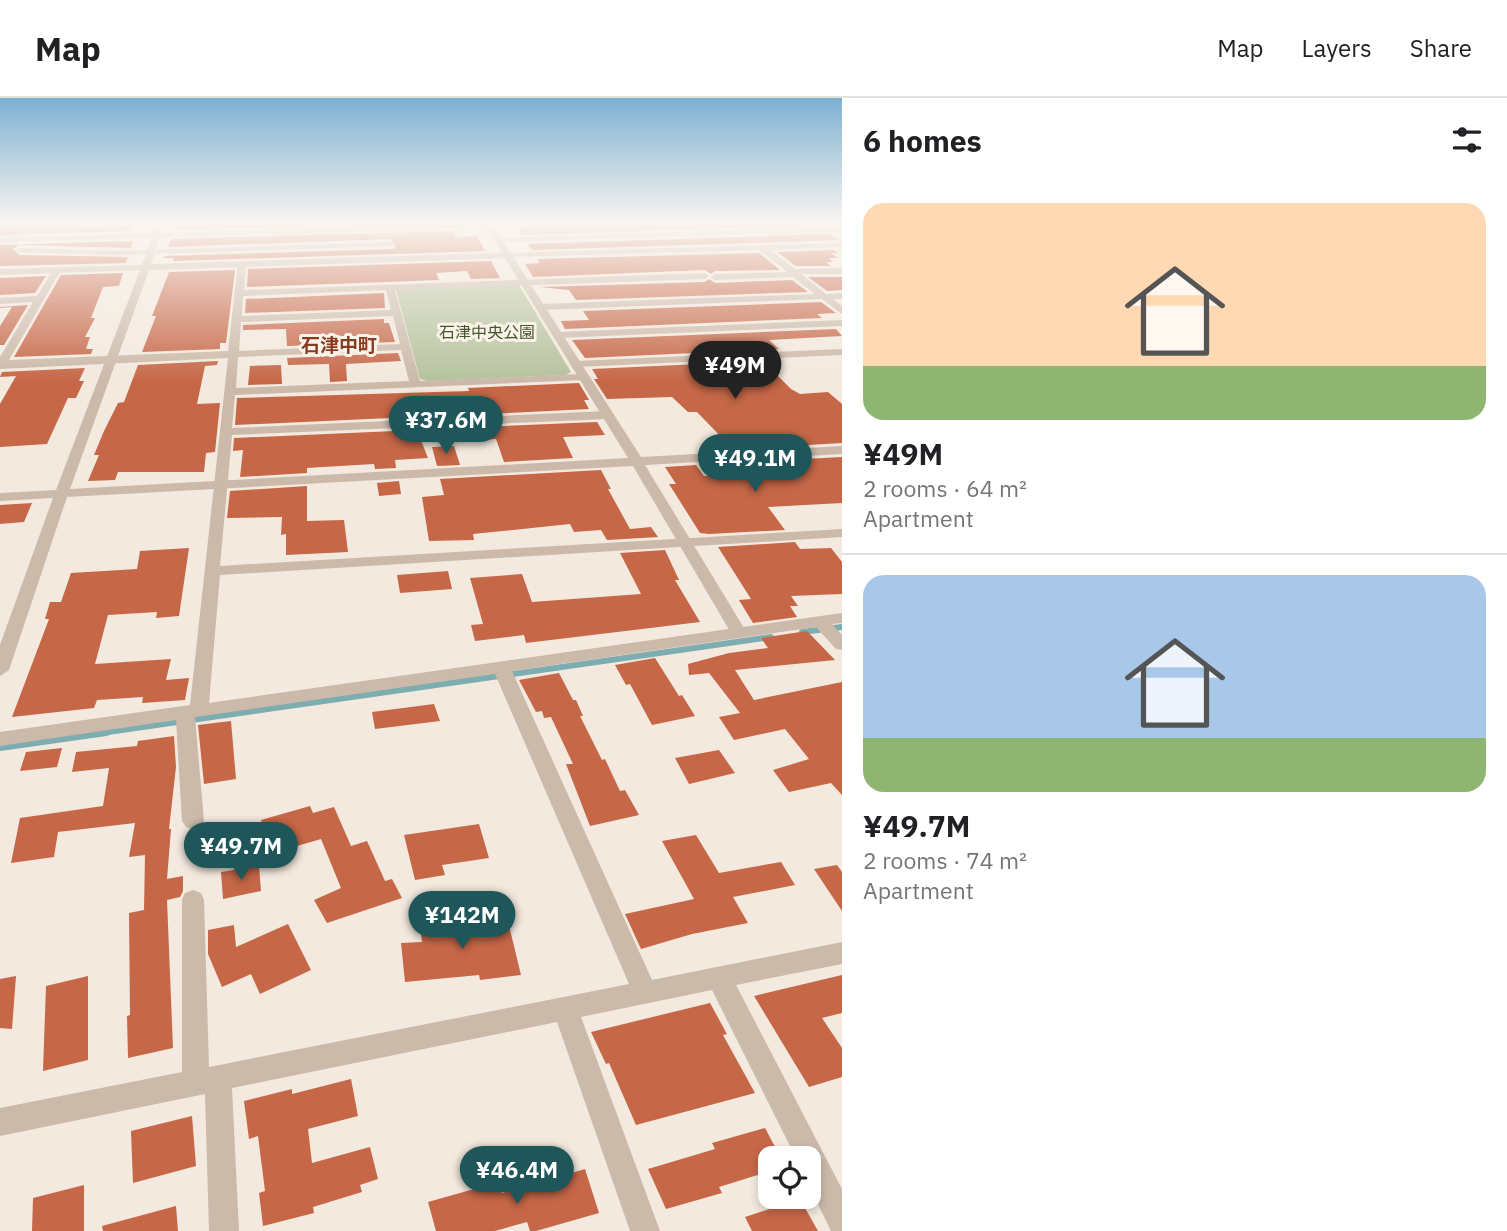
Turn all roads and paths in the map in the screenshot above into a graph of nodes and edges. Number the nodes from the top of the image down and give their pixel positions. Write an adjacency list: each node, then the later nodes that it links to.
1 (53, 277): 12 (street)
2 (142, 277): 23 (street)
3 (240, 277): 9 (street)
4 (521, 277): 7 (street)
5 (679, 277): 7 (street)
6 (799, 277): 11 (street)
7 (524, 282): 8 (street); 14 (street)
8 (390, 287): 9 (street); 16 (street)
9 (238, 293): 17 (street)
10 (842, 296): 11 (street)
11 (824, 297): 14 (street); 15 (street)
12 (39, 299): 13 (street); 25 (street)
13 (0, 301)
14 (540, 307): 19 (street)
15 (842, 311)
16 (396, 313): 17 (street); 20 (street)
17 (235, 319): 22 (street)
18 (842, 323): 19 (street)
19 (557, 335): 24 (street)
20 (405, 348): 22 (street); 27 (street)
21 (842, 352): 24 (street)
22 (232, 355): 23 (street); 28 (street)
23 (110, 360): 25 (street); 34 (street)
24 (576, 364): 26 (street)
25 (0, 365)
26 (584, 377): 27 (street); 29 (street)
27 (415, 384): 28 (street)
28 (228, 392): 30 (street)
29 (607, 415): 30 (street); 32 (street)
30 (224, 432): 33 (street)
31 (842, 450): 32 (street)
32 (636, 460): 33 (street); 37 (street)
33 (220, 483): 34 (street); 38 (street)
34 (61, 494): 35 (street); 44 (street)
35 (0, 497)
36 (842, 533): 37 (street)
37 (685, 544): 38 (street); 41 (street)
38 (212, 571): 45 (street)
39 (842, 618): 40 (street)
40 (820, 621): 41 (street); 42 (street)
41 (739, 633): 43 (street)
42 (842, 645)
43 (501, 667): 45 (street); 51 (street)
44 (0, 670)
45 (192, 711): 46 (street); 47 (street)
46 (0, 739)
47 (193, 821)
48 (193, 900): 53 (street)
49 (842, 953): 50 (street)
50 (719, 978): 51 (street); 55 (street)
51 (645, 992): 52 (street)
52 (565, 1009): 53 (street); 57 (street)
53 (207, 1081): 54 (street); 56 (street)
54 (0, 1122)
55 (842, 1220)
56 (224, 1231)
57 (645, 1231)

